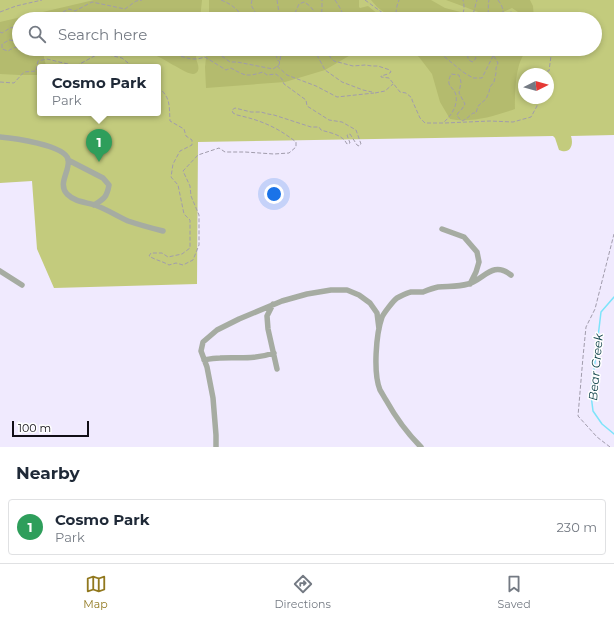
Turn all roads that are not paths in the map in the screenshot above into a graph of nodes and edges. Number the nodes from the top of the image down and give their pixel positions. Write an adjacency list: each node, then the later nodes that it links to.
1 (0, 137): 2 (lane)
2 (68, 160): 3 (lane); 3 (lane)
3 (94, 205): 5 (lane)
4 (442, 229): 8 (lane)
5 (164, 231)
6 (0, 271): 9 (lane)
7 (511, 276): 8 (lane)
8 (470, 284): 11 (lane)
9 (22, 285)
10 (273, 304): 11 (lane); 12 (lane); 13 (lane)
11 (379, 329): 16 (lane)
12 (274, 353): 13 (lane); 14 (lane)
13 (204, 360): 15 (lane)
14 (277, 369)
15 (216, 447)
16 (421, 447)

